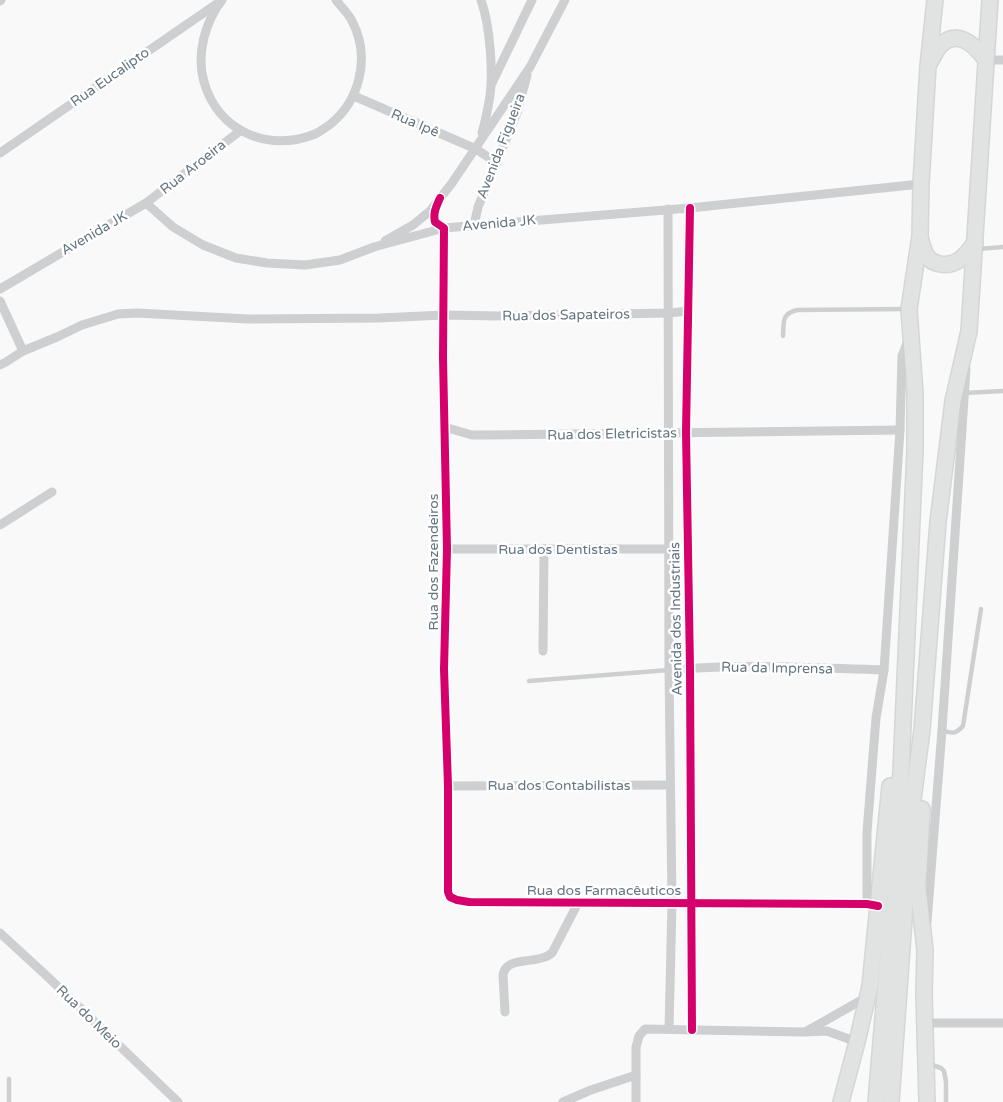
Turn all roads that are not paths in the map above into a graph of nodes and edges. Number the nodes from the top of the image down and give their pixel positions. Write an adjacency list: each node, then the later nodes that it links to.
1 (221, 0): 14 (street); 17 (street, Rua Eucalipto)
2 (336, 0): 13 (street)
3 (481, 0): 12 (street)
4 (532, 0): 12 (street)
5 (566, 0): 11 (street, Avenida Figueira)
6 (935, 0): 10 (highway)
7 (990, 0): 8 (highway)
8 (986, 60): 9 (street); 10 (highway); 27 (highway)
9 (1003, 60)
10 (928, 66): 19 (highway)
11 (530, 67): 15 (street, Avenida Figueira); 18 (street, Avenida Figueira)
12 (491, 84): 15 (street)
13 (354, 96): 14 (street); 16 (street, Rua Ipê)
14 (240, 131): 21 (street, Rua Aroeira)
15 (481, 139): 16 (street, Avenida Figueira)
16 (476, 149): 18 (street, Rua Ipê); 20 (street, Avenida Figueira)
17 (0, 153)
18 (497, 163): 24 (street, Avenida Figueira)
19 (921, 184): 22 (street, Avenida JK); 26 (highway)
20 (440, 198): 25 (street); 29 (street, Avenida Figueira)
21 (146, 203): 29 (street, Avenida JK); 30 (street, Avenida JK)
22 (690, 208): 23 (street, Avenida JK); 33 (street, Avenida dos Industriais)
23 (668, 209): 24 (street, Avenida JK); 34 (street, Avenida dos Industriais)
24 (474, 226): 25 (street, Avenida JK)
25 (444, 228): 29 (street, Avenida JK); 35 (street, Rua dos Fazendeiros)
26 (920, 236): 27 (highway); 32 (highway)
27 (974, 246): 28 (lane); 36 (highway)
28 (1003, 246)
29 (374, 247)
30 (0, 289)
31 (0, 301): 39 (street)
32 (909, 309): 37 (highway); 38 (lane)
33 (688, 311): 34 (street, Rua dos Sapateiros); 45 (street, Avenida dos Industriais)
34 (669, 313): 35 (street, Rua dos Sapateiros); 46 (street, Avenida dos Industriais)
35 (444, 315): 39 (street, Rua dos Sapateiros); 43 (street, Rua dos Fazendeiros)
36 (969, 332): 42 (street); 59 (highway)
37 (912, 334): 44 (street); 52 (highway)
38 (783, 336)
39 (23, 351): 40 (street, Rua dos Sapateiros)
40 (0, 365)
41 (1003, 391): 42 (lane)
42 (964, 392): 60 (street)
43 (444, 428): 46 (street, Rua dos Eletricistas); 49 (street, Rua dos Fazendeiros)
44 (900, 430): 45 (street, Rua dos Eletricistas); 57 (street)
45 (686, 432): 46 (street, Rua dos Eletricistas); 55 (street, Avenida dos Industriais)
46 (669, 433): 51 (street, Avenida dos Industriais)
47 (52, 492): 48 (street)
48 (0, 526)
49 (448, 549): 50 (street, Rua dos Dentistas); 62 (street, Rua dos Fazendeiros)
50 (544, 549): 51 (street, Rua dos Dentistas); 54 (street)
51 (670, 549): 56 (street, Avenida dos Industriais)
52 (908, 603): 67 (highway); 81 (highway)
53 (981, 608): 60 (lane)
54 (543, 652)
55 (690, 668): 56 (street, Rua da Imprensa); 57 (street, Rua da Imprensa); 66 (street, Avenida dos Industriais)
56 (670, 670): 58 (lane); 61 (street, Avenida dos Industriais)
57 (884, 670): 67 (street)
58 (529, 681)
59 (922, 730): 69 (highway); 82 (highway)
60 (942, 730): 69 (street)
61 (670, 785): 62 (street, Rua dos Contabilistas); 65 (street, Avenida dos Industriais)
62 (448, 786): 63 (street, Rua dos Fazendeiros)
63 (450, 897): 64 (street, Rua dos Farmacêuticos)
64 (578, 903): 65 (street, Rua dos Farmacêuticos); 71 (street)
65 (672, 903): 66 (street, Rua dos Farmacêuticos); 74 (street, Avenida dos Industriais)
66 (692, 903): 67 (street, Rua dos Farmacêuticos); 75 (street, Avenida dos Industriais)
67 (872, 905): 70 (highway)
68 (0, 933): 84 (street, Rua do Meio)
69 (925, 950): 72 (highway)
70 (868, 996): 76 (street); 77 (highway)
71 (505, 1012)
72 (925, 1022): 73 (street); 78 (highway)
73 (1003, 1023)
74 (669, 1029): 75 (street); 79 (street)
75 (692, 1030): 76 (street)
76 (804, 1032): 77 (street)
77 (857, 1042): 87 (highway)
78 (926, 1063): 88 (highway); 89 (lane)
79 (636, 1075): 85 (street); 86 (street)
80 (9, 1079): 83 (lane)
81 (876, 1097)
82 (891, 1099)
83 (9, 1102)
84 (178, 1102)
85 (563, 1102)
86 (636, 1102)
87 (841, 1102)
88 (927, 1102)
89 (946, 1102)

